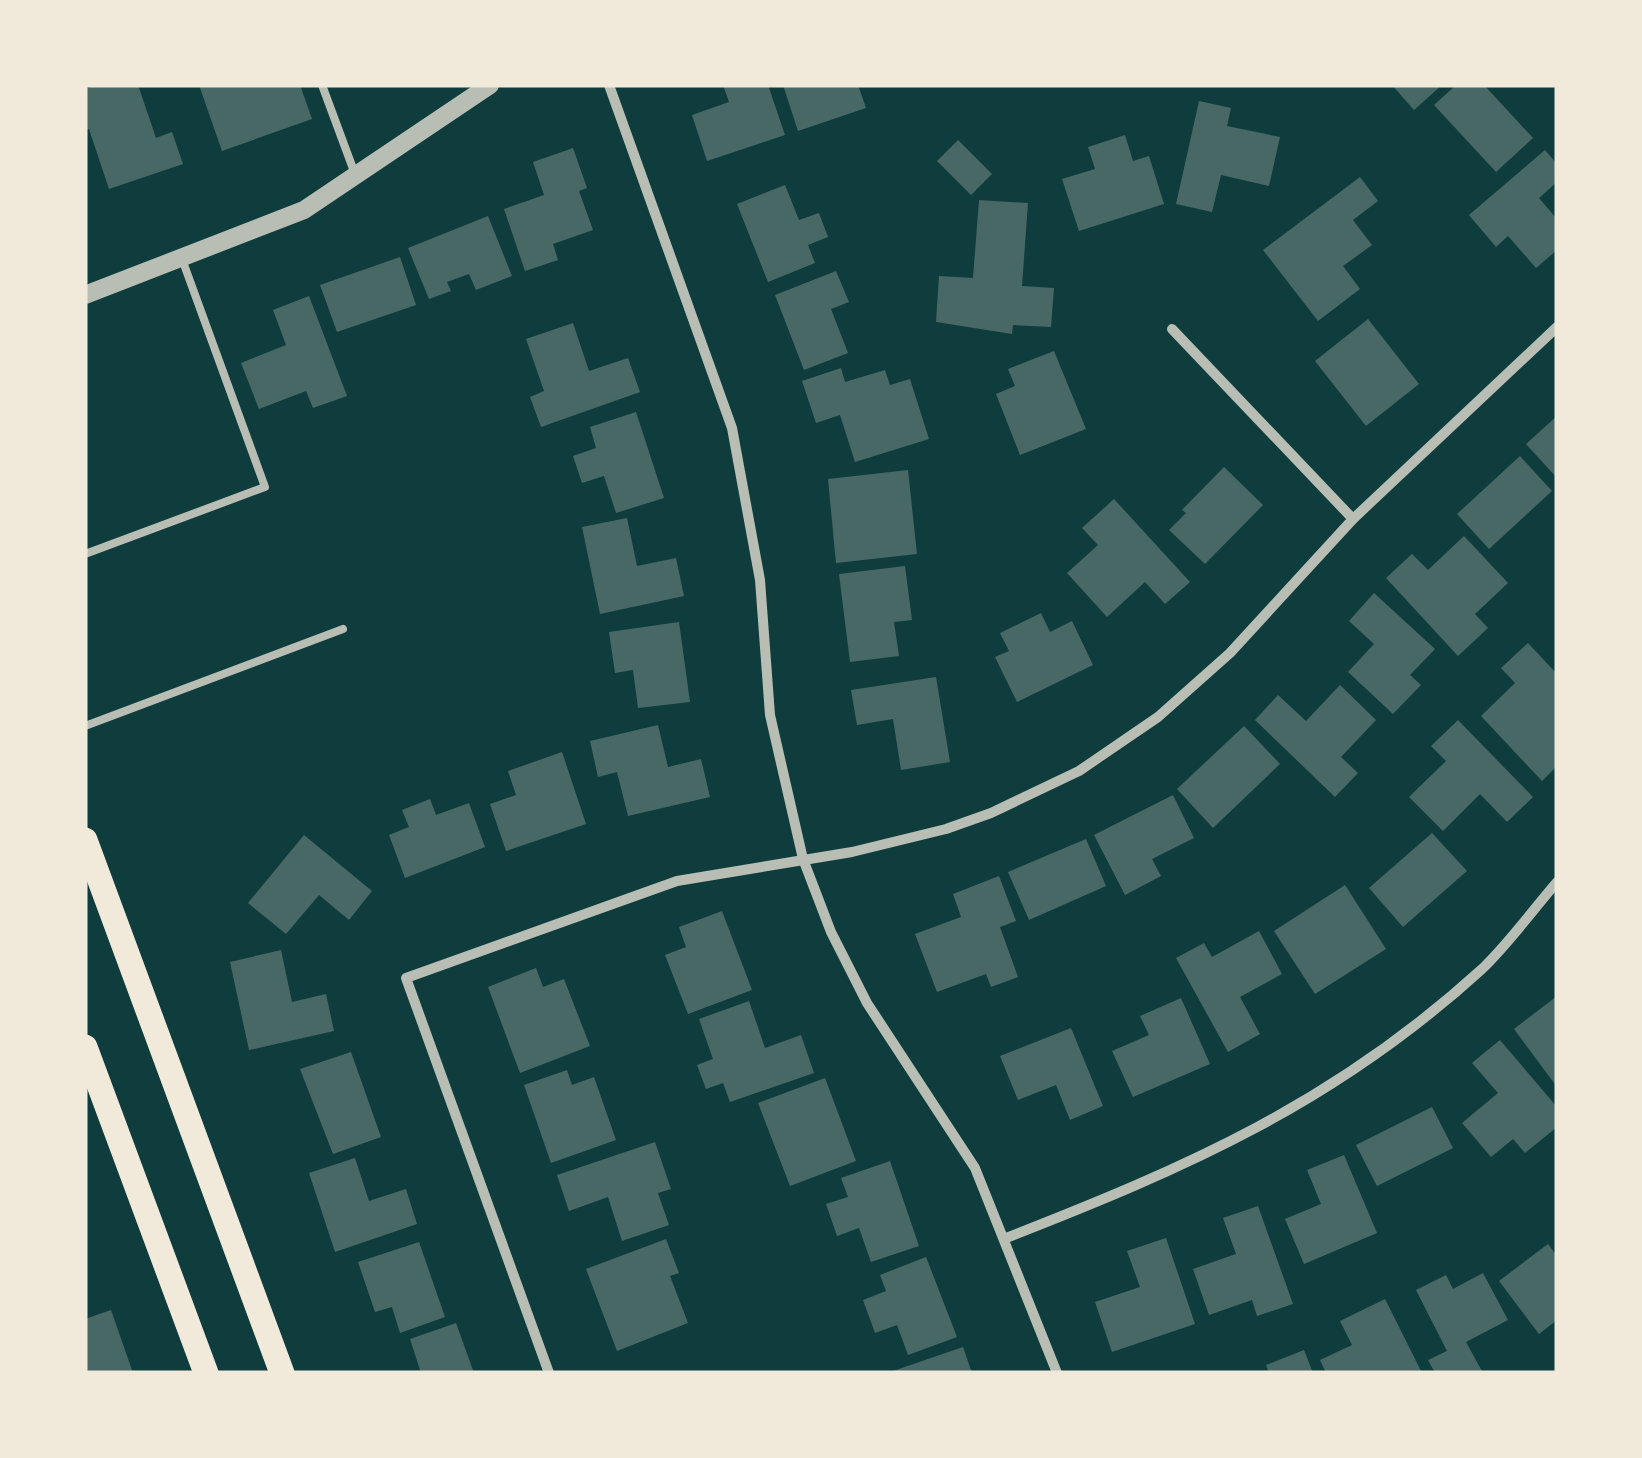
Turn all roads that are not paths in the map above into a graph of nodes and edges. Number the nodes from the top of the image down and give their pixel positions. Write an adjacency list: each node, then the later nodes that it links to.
1 (322, 85): 4 (lane)
2 (490, 85): 4 (street)
3 (609, 85): 14 (street)
4 (356, 178): 5 (street)
5 (182, 259): 6 (street); 10 (lane)
6 (85, 295)
7 (1557, 327): 9 (street)
8 (1172, 329): 9 (street)
9 (1353, 519): 14 (street)
10 (85, 554)
11 (343, 629): 12 (lane)
12 (85, 726)
13 (85, 840): 19 (main road)
14 (803, 859): 17 (street); 20 (street)
15 (1557, 882): 17 (street)
16 (85, 1046): 18 (main road)
17 (1006, 1238): 21 (street)
18 (206, 1373)
19 (282, 1373)
20 (549, 1373)
21 (1056, 1373)

